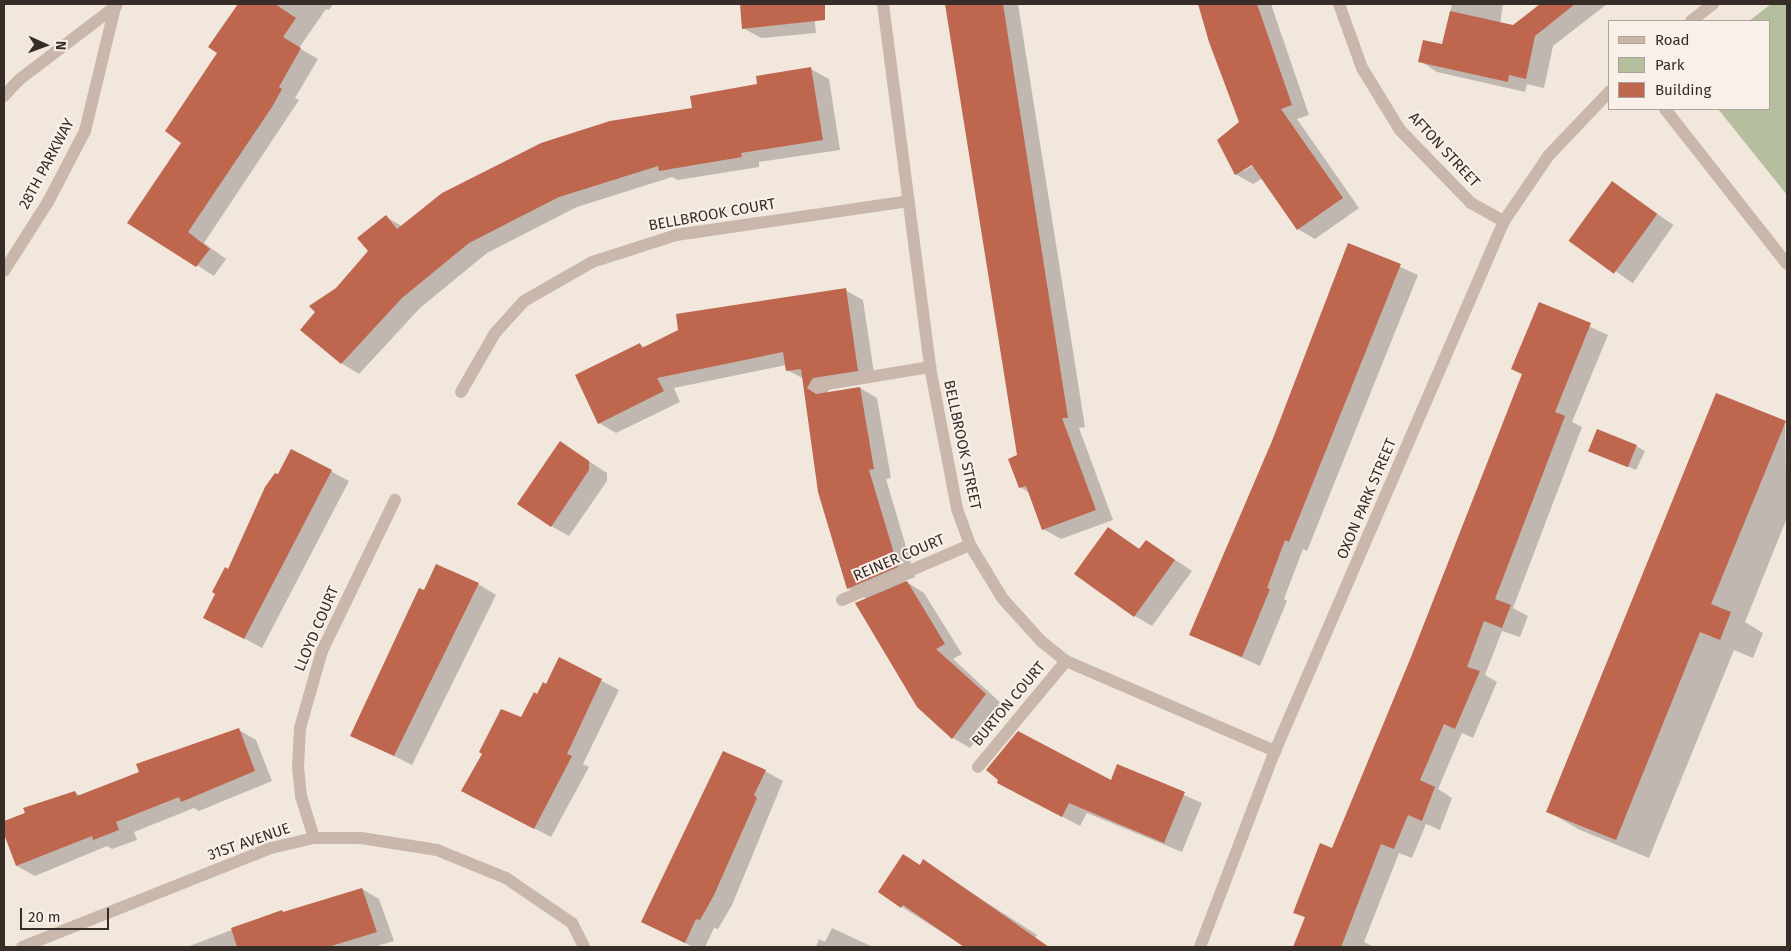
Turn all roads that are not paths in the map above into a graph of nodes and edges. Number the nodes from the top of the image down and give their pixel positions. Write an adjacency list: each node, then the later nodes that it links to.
1 (883, 4): 9 (street, BELLBROOK STREET)
2 (1339, 4): 10 (street, AFTON STREET)
3 (1714, 4): 5 (street)
4 (116, 5): 7 (street, 28TH PARKWAY); 12 (street, 28TH PARKWAY)
5 (1693, 20)
6 (1608, 93): 10 (street, OXON PARK STREET)
7 (4, 96)
8 (1667, 110): 11 (street)
9 (909, 201): 13 (street, BELLBROOK STREET); 15 (street, BELLBROOK COURT)
10 (1504, 221): 20 (street, OXON PARK STREET)
11 (1787, 264)
12 (4, 271)
13 (930, 367): 14 (street); 17 (street, BELLBROOK STREET)
14 (815, 386)
15 (461, 392)
16 (395, 500): 22 (street, LLOYD COURT)
17 (970, 545): 18 (street, REINER COURT); 19 (street, BELLBROOK STREET)
18 (842, 600)
19 (1066, 661): 20 (street, BELLBROOK STREET); 21 (street, BURTON COURT)
20 (1276, 751): 25 (street, OXON PARK STREET)
21 (978, 767)
22 (314, 838): 23 (street, 31ST AVENUE); 24 (street, 31ST AVENUE)
23 (22, 947)
24 (584, 947)
25 (1200, 947)

